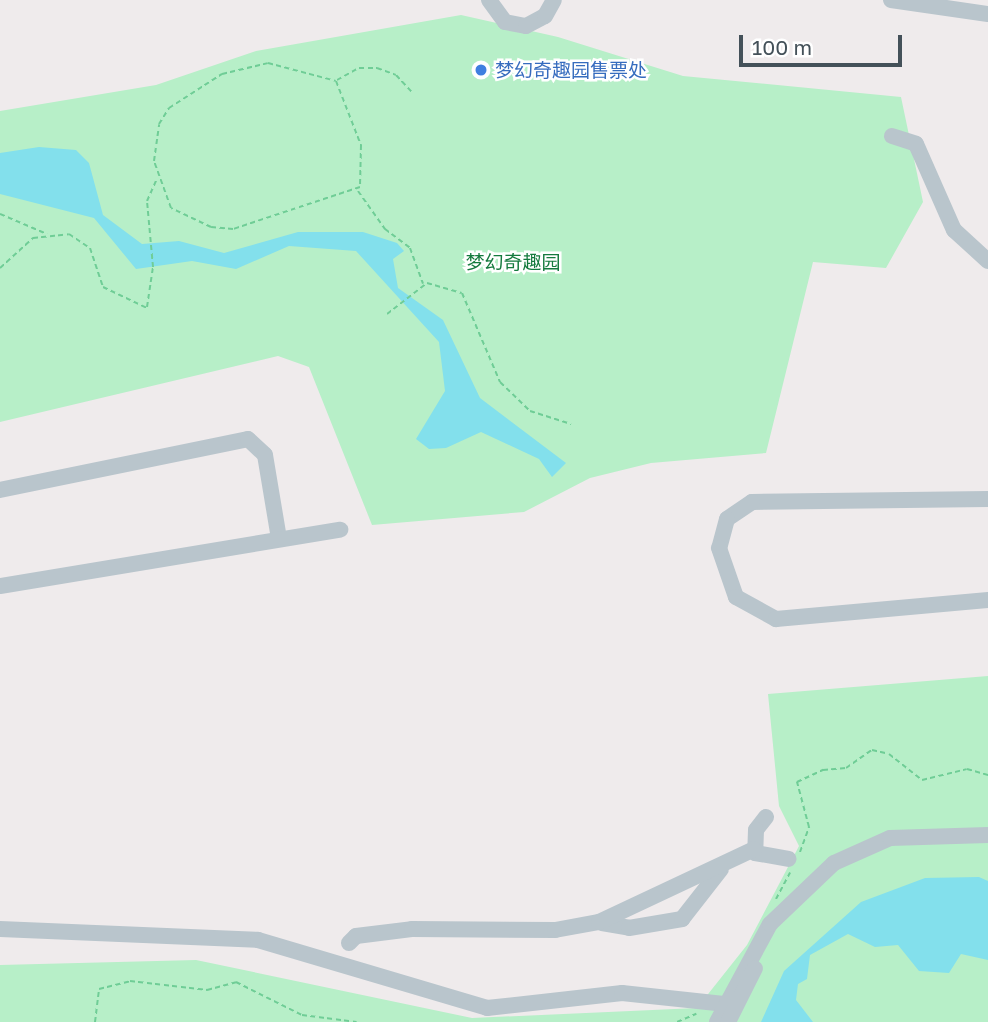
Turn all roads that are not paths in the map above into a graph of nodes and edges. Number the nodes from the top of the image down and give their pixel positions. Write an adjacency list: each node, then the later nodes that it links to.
1 (489, 0): 2 (street)
2 (554, 0)
3 (891, 0): 4 (street)
4 (988, 14)
5 (892, 136): 6 (street)
6 (988, 261)
7 (0, 490): 10 (street)
8 (988, 499): 12 (street)
9 (340, 530): 10 (street)
10 (279, 539): 11 (street)
11 (0, 586)
12 (988, 600)
13 (766, 817): 16 (street)
14 (988, 835): 22 (street)
15 (988, 844): 22 (street)
16 (754, 849): 17 (street); 18 (street)
17 (794, 860)
18 (723, 867): 19 (street); 19 (street)
19 (599, 922): 21 (street)
20 (0, 929): 22 (street)
21 (349, 943)
22 (729, 1005): 23 (street); 24 (street)
23 (717, 1022)
24 (728, 1022)

